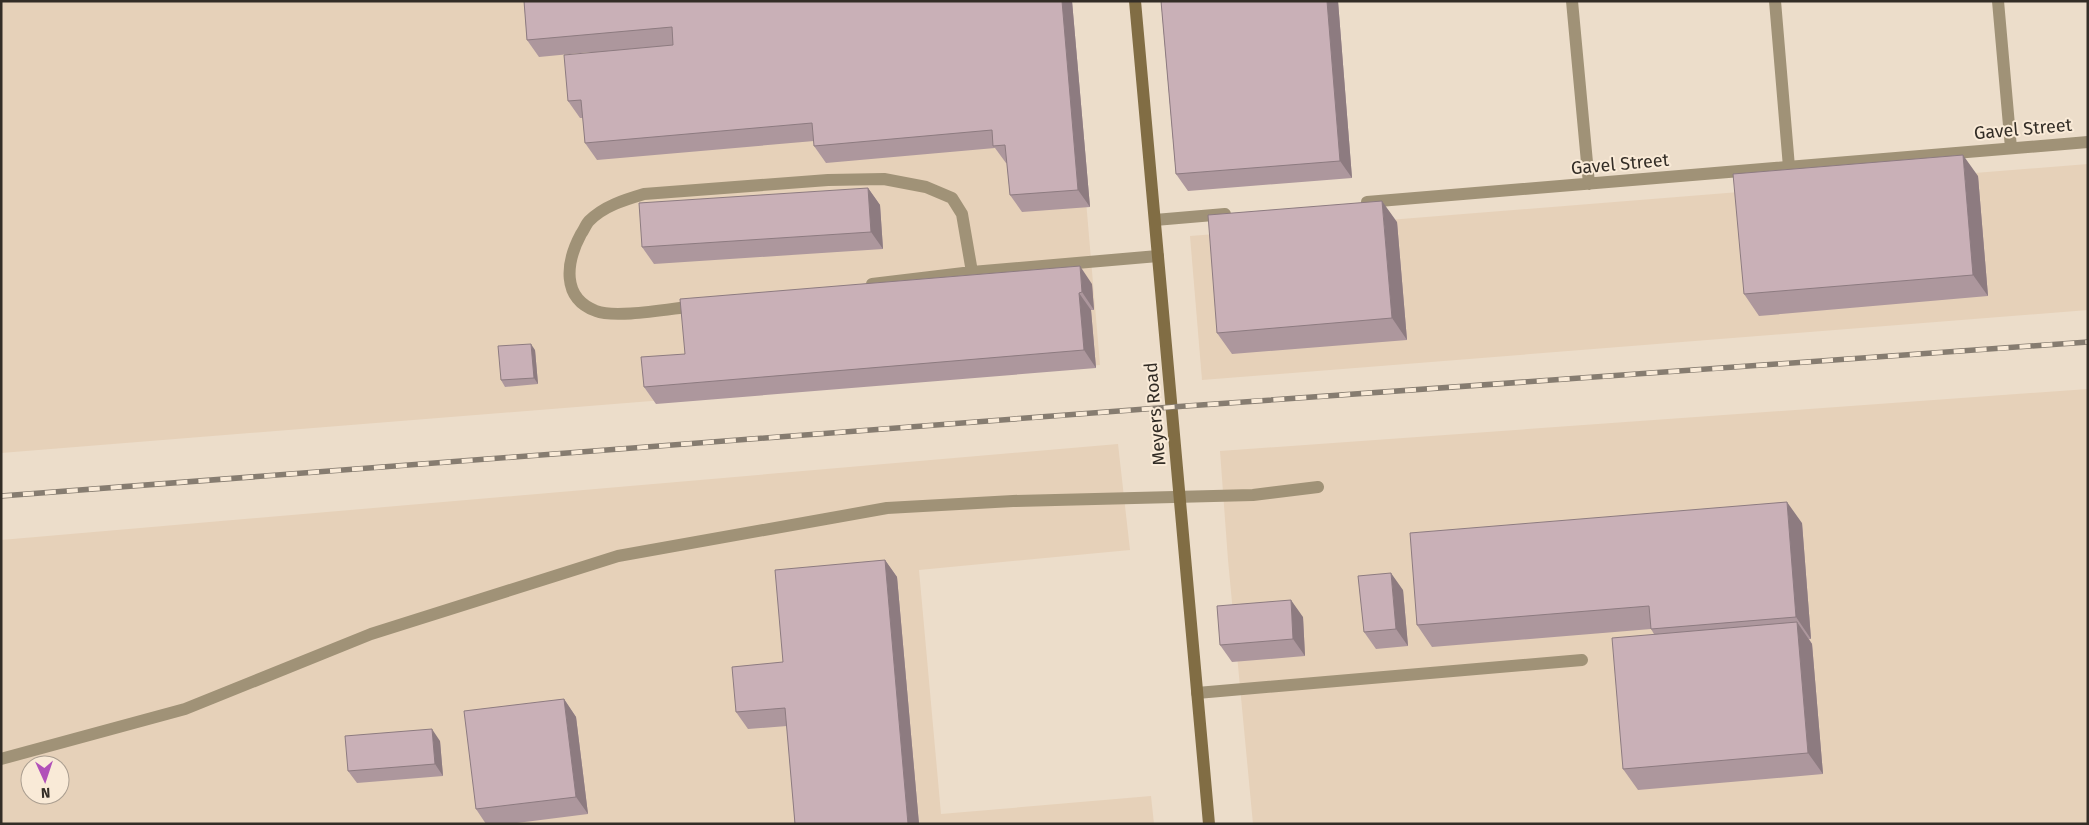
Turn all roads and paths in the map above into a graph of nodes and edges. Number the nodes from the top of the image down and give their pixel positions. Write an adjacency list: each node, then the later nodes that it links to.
1 (1136, 1): 11 (street, Meyers Road)
2 (1572, 1): 8 (street)
3 (1775, 1): 7 (street)
4 (1998, 1): 6 (street)
5 (2088, 142): 6 (street, Gavel Street)
6 (2011, 148): 7 (street, Gavel Street)
7 (1789, 167): 8 (street, Gavel Street)
8 (1588, 184): 9 (street, Gavel Street)
9 (1352, 204)
10 (1234, 214): 11 (street)
11 (1155, 220): 12 (street, Meyers Road)
12 (1158, 256): 13 (street); 17 (street, Meyers Road)
13 (972, 272): 14 (street); 15 (street)
14 (855, 286)
15 (709, 304)
16 (1318, 487): 17 (street)
17 (1180, 496): 19 (street, Meyers Road); 20 (street)
18 (1582, 660): 19 (street)
19 (1197, 693): 21 (street, Meyers Road)
20 (1, 759)
21 (1209, 824)

